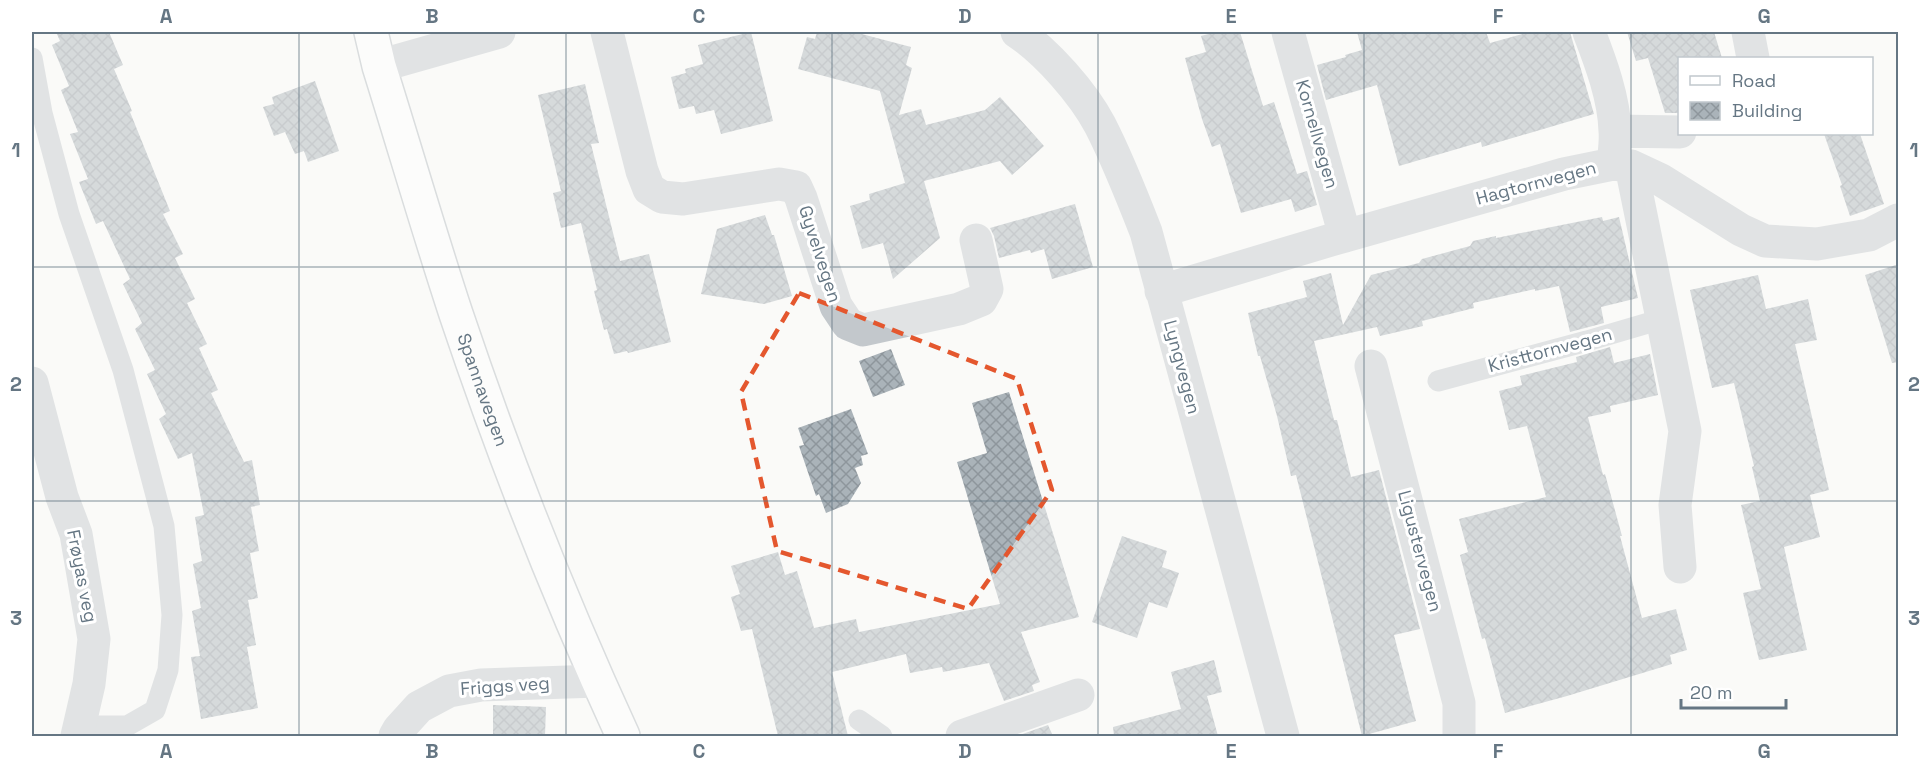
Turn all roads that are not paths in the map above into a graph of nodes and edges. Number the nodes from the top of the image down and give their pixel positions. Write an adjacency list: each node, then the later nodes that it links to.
1 (370, 32): 10 (main road, Spannavegen)
2 (499, 32): 10 (street)
3 (607, 32): 16 (street, Gyvelvegen)
4 (1017, 32): 17 (street, Lyngvegen)
5 (1288, 32): 15 (street, Kornellvegen)
6 (1590, 32): 11 (street)
7 (1748, 32): 9 (street)
8 (32, 57): 26 (lane)
9 (1753, 57)
10 (379, 66): 23 (main road, Spannavegen)
11 (1615, 131): 12 (street); 13 (street)
12 (1678, 132)
13 (1622, 165): 14 (street); 15 (street, Hagtornvegen); 18 (street)
14 (1899, 220)
15 (1345, 236): 17 (street, Hagtornvegen)
16 (976, 240)
17 (1161, 291): 31 (street, Lyngvegen)
18 (1662, 319): 20 (lane, Kristtornvegen); 22 (street)
19 (1371, 366): 32 (street, Ligustervegen)
20 (1438, 381)
21 (32, 383): 26 (street, Frøyas veg)
22 (1680, 567)
23 (598, 681): 27 (street, Friggs veg); 28 (main road, Spannavegen)
24 (1078, 695): 30 (street)
25 (859, 720): 29 (lane)
26 (78, 731)
27 (395, 736)
28 (623, 736)
29 (882, 736)
30 (962, 736)
31 (1283, 736)
32 (1458, 736)

